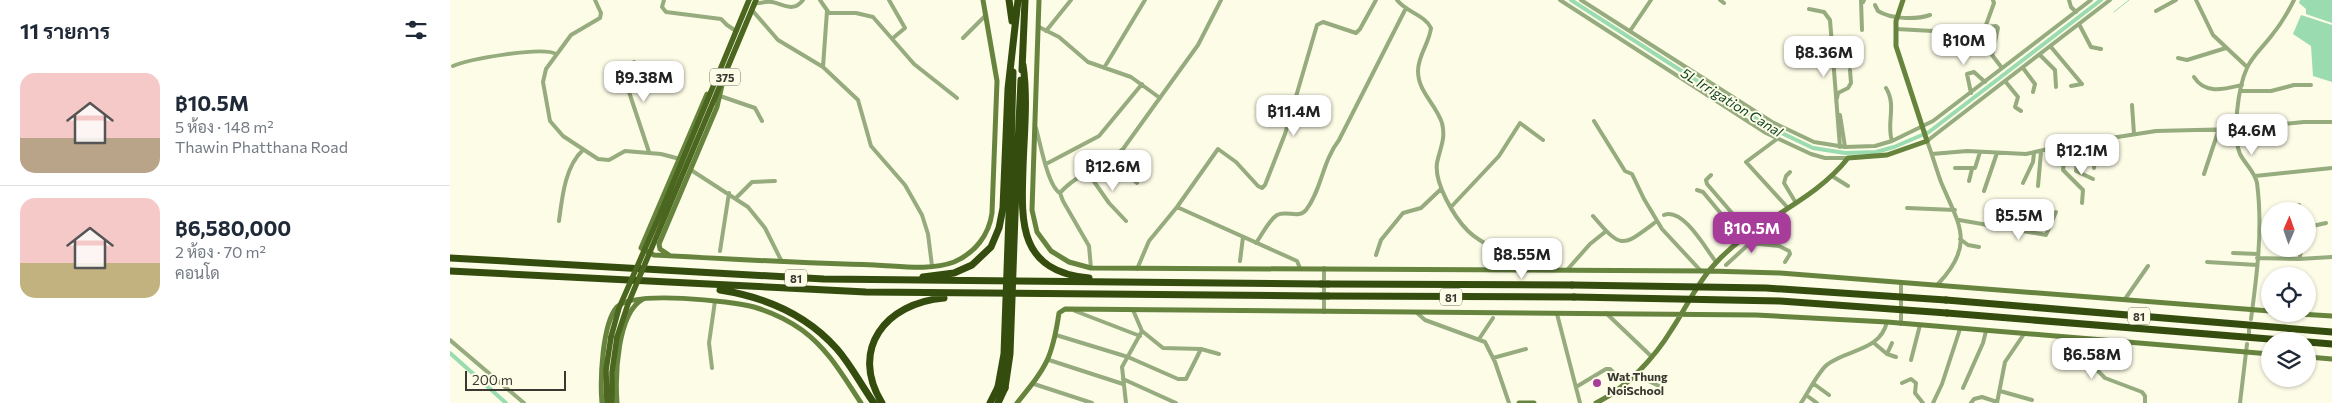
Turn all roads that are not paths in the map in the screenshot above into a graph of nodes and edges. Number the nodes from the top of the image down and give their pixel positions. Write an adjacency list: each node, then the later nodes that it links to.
1 (596, 0): 55 (street)
2 (664, 0): 46 (street)
3 (748, 0): 46 (main road, 375)
4 (803, 0): 29 (street)
5 (820, 0): 34 (street)
6 (889, 0): 48 (street)
7 (983, 0): 36 (main road)
8 (1009, 0): 40 (highway)
9 (1018, 0): 40 (highway)
10 (1025, 0): 60 (highway)
11 (1039, 0): 41 (main road)
12 (1071, 0): 44 (street)
13 (1145, 0): 64 (street)
14 (1221, 0): 84 (street)
15 (1376, 0): 142 (street)
16 (1397, 0): 32 (street)
17 (1560, 0): 95 (street)
18 (1581, 0): 47 (street)
19 (1651, 0): 47 (street)
20 (1903, 0): 38 (main road)
21 (1992, 0): 65 (street)
22 (2069, 0): 35 (street)
23 (2091, 0): 35 (street)
24 (2110, 0): 39 (street)
25 (2176, 0): 33 (street)
26 (2196, 0): 53 (street)
27 (2294, 0): 63 (street)
28 (1862, 1): 45 (street)
29 (754, 4): 51 (main road, 375); 62 (street)
30 (1875, 5): 38 (street)
31 (1809, 9): 102 (street)
32 (1406, 10): 134 (street); 161 (street)
33 (2156, 11)
34 (827, 12): 48 (street); 62 (street)
35 (2076, 12): 65 (street)
36 (986, 14): 49 (street); 182 (main road)
37 (1930, 15): 38 (street)
38 (1898, 16): 42 (main road)
39 (2078, 24): 52 (street); 54 (street)
40 (1013, 26): 59 (highway)
41 (1038, 27): 44 (street); 90 (main road)
42 (1896, 29): 43 (street); 91 (main road)
43 (1953, 29)
44 (1046, 30): 64 (street)
45 (1862, 30)
46 (736, 31): 50 (main road, 375)
47 (1630, 31): 102 (street)
48 (893, 38): 83 (street)
49 (963, 38)
50 (733, 39): 51 (main road); 68 (main road, 375)
51 (740, 41): 70 (main road, 375)
52 (2051, 47): 56 (street); 76 (street)
53 (2226, 48): 57 (street); 63 (street)
54 (2101, 49)
55 (556, 54): 61 (street); 103 (street)
56 (2040, 55): 66 (street); 77 (street)
57 (2178, 58)
58 (634, 62): 104 (street)
59 (1012, 64): 133 (highway); 193 (highway)
60 (1023, 65): 133 (highway); 196 (highway)
61 (453, 66)
62 (823, 67): 182 (street)
63 (2247, 67): 74 (street)
64 (1104, 68): 73 (street)
65 (2002, 68): 72 (street)
66 (2023, 68): 71 (street); 80 (street)
67 (1850, 70): 102 (street)
68 (719, 75): 105 (main road, 375); 112 (main road, 375)
69 (2194, 77): 74 (street)
70 (723, 81): 82 (main road, 375); 105 (main road, 375)
71 (2005, 81): 86 (street); 96 (street)
72 (1985, 82): 79 (street); 79 (street)
73 (1142, 84): 84 (street); 114 (street)
74 (2242, 85): 81 (street)
75 (2311, 85): 81 (street)
76 (2071, 86)
77 (2056, 87)
78 (1886, 88): 99 (street)
79 (1971, 92): 91 (street)
80 (2033, 92)
81 (2240, 92): 93 (street)
82 (720, 96): 87 (street); 119 (main road, 375)
83 (957, 98)
84 (1160, 98): 113 (street)
85 (2132, 105): 94 (street)
86 (2021, 111)
87 (762, 121)
88 (1594, 121): 153 (street)
89 (2332, 122): 93 (street)
90 (1035, 123): 114 (street); 184 (main road)
91 (1922, 129): 96 (main road); 99 (street)
92 (2219, 129): 93 (street); 94 (street); 122 (street)
93 (2236, 129): 125 (street)
94 (2134, 134): 98 (street)
95 (1777, 139): 111 (street); 144 (street)
96 (1926, 139): 110 (street); 111 (main road)
97 (1543, 140): 143 (street)
98 (2097, 140): 100 (street); 116 (street)
99 (1892, 142): 102 (street)
100 (2079, 143): 101 (street); 126 (street)
101 (2066, 145): 107 (street); 141 (street)
102 (1843, 147)
103 (582, 150): 104 (street); 151 (street)
104 (649, 152): 112 (street)
105 (689, 152): 229 (main road, 375, bridge)
106 (1980, 152): 108 (street); 110 (street); 118 (street)
107 (2041, 152): 109 (street); 132 (street)
108 (1997, 153): 109 (street); 136 (street)
109 (2034, 153): 130 (street)
110 (1932, 154): 146 (street)
111 (1848, 158): 124 (main road)
112 (680, 159): 157 (main road, 375)
113 (1111, 160): 121 (street); 129 (street)
114 (1046, 164): 138 (street)
115 (1955, 168): 118 (street)
116 (2094, 168)
117 (2332, 168): 125 (street)
118 (1972, 169): 127 (street)
119 (691, 170): 137 (street); 163 (main road, 375)
120 (1790, 172): 140 (street)
121 (1088, 173): 138 (street); 152 (street)
122 (2204, 174)
123 (1712, 176): 158 (street)
124 (1832, 176): 131 (street); 140 (main road)
125 (2255, 176): 170 (street)
126 (2093, 179)
127 (1969, 181)
128 (775, 182): 139 (street)
129 (1137, 183)
130 (2023, 183)
131 (1848, 186)
132 (2038, 186)
133 (1013, 187): 262 (highway, bridge)
134 (1441, 189): 143 (street); 167 (street)
135 (1697, 190): 158 (street)
136 (1984, 191)
137 (729, 193): 139 (street); 165 (street)
138 (1060, 193): 184 (street)
139 (736, 198): 175 (street)
140 (1796, 203): 144 (main road)
141 (2082, 203)
142 (1176, 207): 159 (street); 187 (street)
143 (1451, 207): 169 (street)
144 (1788, 208): 158 (main road)
145 (1907, 208): 146 (street)
146 (1955, 210): 150 (street)
147 (2056, 212): 150 (street)
148 (1664, 215): 176 (street)
149 (1593, 216): 156 (street)
150 (1959, 220): 160 (street)
151 (559, 221)
152 (1126, 221)
153 (1657, 221): 156 (street); 191 (street)
154 (2326, 223): 155 (street)
155 (2316, 225)
156 (1605, 232): 189 (street)
157 (646, 236): 163 (main road); 168 (main road)
158 (1746, 236): 162 (street); 176 (main road)
159 (1244, 237): 161 (street); 174 (street)
160 (1960, 240): 164 (street); 197 (street)
161 (1256, 243): 185 (street)
162 (1750, 243): 177 (street); 180 (street)
163 (659, 244): 168 (main road)
164 (1979, 247)
165 (720, 251)
166 (2233, 253): 170 (street)
167 (1376, 255)
168 (669, 256): 175 (main road)
169 (1506, 256): 179 (street); 188 (street)
170 (2257, 256): 173 (street); 181 (street)
171 (2332, 257): 173 (street)
172 (454, 258): 193 (highway, 81)
173 (2299, 260)
174 (1240, 261)
175 (782, 262): 182 (main road)
176 (1716, 262): 192 (main road)
177 (1785, 262)
178 (2207, 262): 181 (street)
179 (1505, 264)
180 (1726, 265)
181 (2256, 265): 205 (street)
182 (932, 266)
183 (2148, 266): 200 (street)
184 (1091, 268): 187 (main road)
185 (1300, 268): 186 (main road); 187 (main road)
186 (1324, 268): 188 (main road); 208 (street)
187 (1137, 269)
188 (1528, 270): 189 (main road)
189 (1568, 270): 191 (main road)
190 (450, 271): 195 (highway, 81)
191 (1702, 271): 192 (main road)
192 (1709, 271): 194 (main road); 212 (main road)
193 (860, 280): 196 (highway, 81)
194 (1901, 281): 197 (main road); 218 (street)
195 (651, 282): 198 (highway, 81); 274 (highway)
196 (1135, 282): 224 (highway, 81, bridge)
197 (1938, 284): 200 (main road)
198 (986, 294): 232 (highway, 81, bridge); 275 (highway)
199 (646, 297): 201 (main road); 203 (main road); 207 (main road)
200 (2125, 299): 205 (main road)
201 (715, 301): 253 (street); 273 (main road)
202 (1070, 309): 204 (main road); 226 (main road); 228 (street)
203 (615, 310): 207 (main road); 269 (main road)
204 (1133, 310): 208 (main road); 222 (street)
205 (2252, 310): 206 (main road); 216 (street)
206 (2261, 311)
207 (629, 312): 272 (main road)
208 (1324, 312): 209 (main road)
209 (1416, 312): 211 (main road); 231 (street)
210 (1606, 313): 211 (main road); 212 (main road); 246 (street)
211 (1557, 314): 261 (street)
212 (1681, 314): 217 (main road); 246 (main road)
213 (2316, 315): 214 (main road)
214 (2332, 316)
215 (1493, 318): 231 (street)
216 (2251, 319)
217 (1887, 322): 218 (main road); 234 (street)
218 (1900, 324): 219 (main road)
219 (1920, 326): 220 (main road); 252 (street)
220 (1960, 329): 223 (main road); 290 (street)
221 (2249, 329): 227 (street)
222 (1142, 331): 228 (street); 239 (street)
223 (1986, 331): 225 (main road); 263 (street)
224 (2332, 332)
225 (2024, 334): 230 (main road); 264 (street)
226 (1056, 335): 245 (street); 251 (main road)
227 (2249, 335)
228 (1140, 336): 245 (street)
229 (614, 337): 270 (main road, 375); 271 (main road, 375)
230 (2064, 337): 241 (main road); 293 (street)
231 (1479, 338): 248 (street)
232 (2261, 338)
233 (450, 340): 268 (street)
234 (1874, 343): 244 (street); 259 (street)
235 (1892, 343): 244 (street)
236 (2316, 343): 238 (highway)
237 (2247, 344): 241 (street)
238 (2332, 344)
239 (1201, 349): 243 (street); 245 (street)
240 (1526, 349): 248 (street)
241 (2246, 352): 242 (main road); 294 (street)
242 (2261, 353)
243 (1219, 354)
244 (1887, 354): 247 (street)
245 (1128, 357): 256 (street)
246 (1652, 357): 254 (main road)
247 (1896, 357)
248 (1493, 358): 282 (street)
249 (2316, 358): 250 (main road)
250 (2332, 359)
251 (1049, 360): 256 (street); 258 (main road)
252 (1911, 360)
253 (712, 368)
254 (1634, 374): 260 (street); 286 (main road)
255 (1617, 376): 261 (street)
256 (1123, 382): 280 (street); 281 (street)
257 (1902, 383): 289 (street)
258 (1034, 384): 278 (main road); 279 (street)
259 (1814, 384): 265 (street); 266 (street)
260 (1659, 386)
261 (1576, 387): 285 (street)
262 (1002, 388): 276 (highway); 277 (highway)
263 (1963, 388)
264 (2000, 390): 267 (street); 292 (street)
265 (1806, 395): 287 (street); 288 (street)
266 (1829, 395)
267 (2032, 400)
268 (524, 403)
269 (602, 403)
270 (607, 403)
271 (612, 403)
272 (617, 403)
273 (861, 403)
274 (874, 403)
275 (882, 403)
276 (990, 403)
277 (998, 403)
278 (1017, 403)
279 (1092, 403)
280 (1126, 403)
281 (1176, 403)
282 (1508, 403)
283 (1519, 403): 284 (main road)
284 (1534, 403)
285 (1580, 403)
286 (1596, 403)
287 (1801, 403)
288 (1817, 403)
289 (1922, 403)
290 (1933, 403)
291 (1972, 403): 292 (street)
292 (1997, 403)
293 (2145, 403)
294 (2240, 403)

